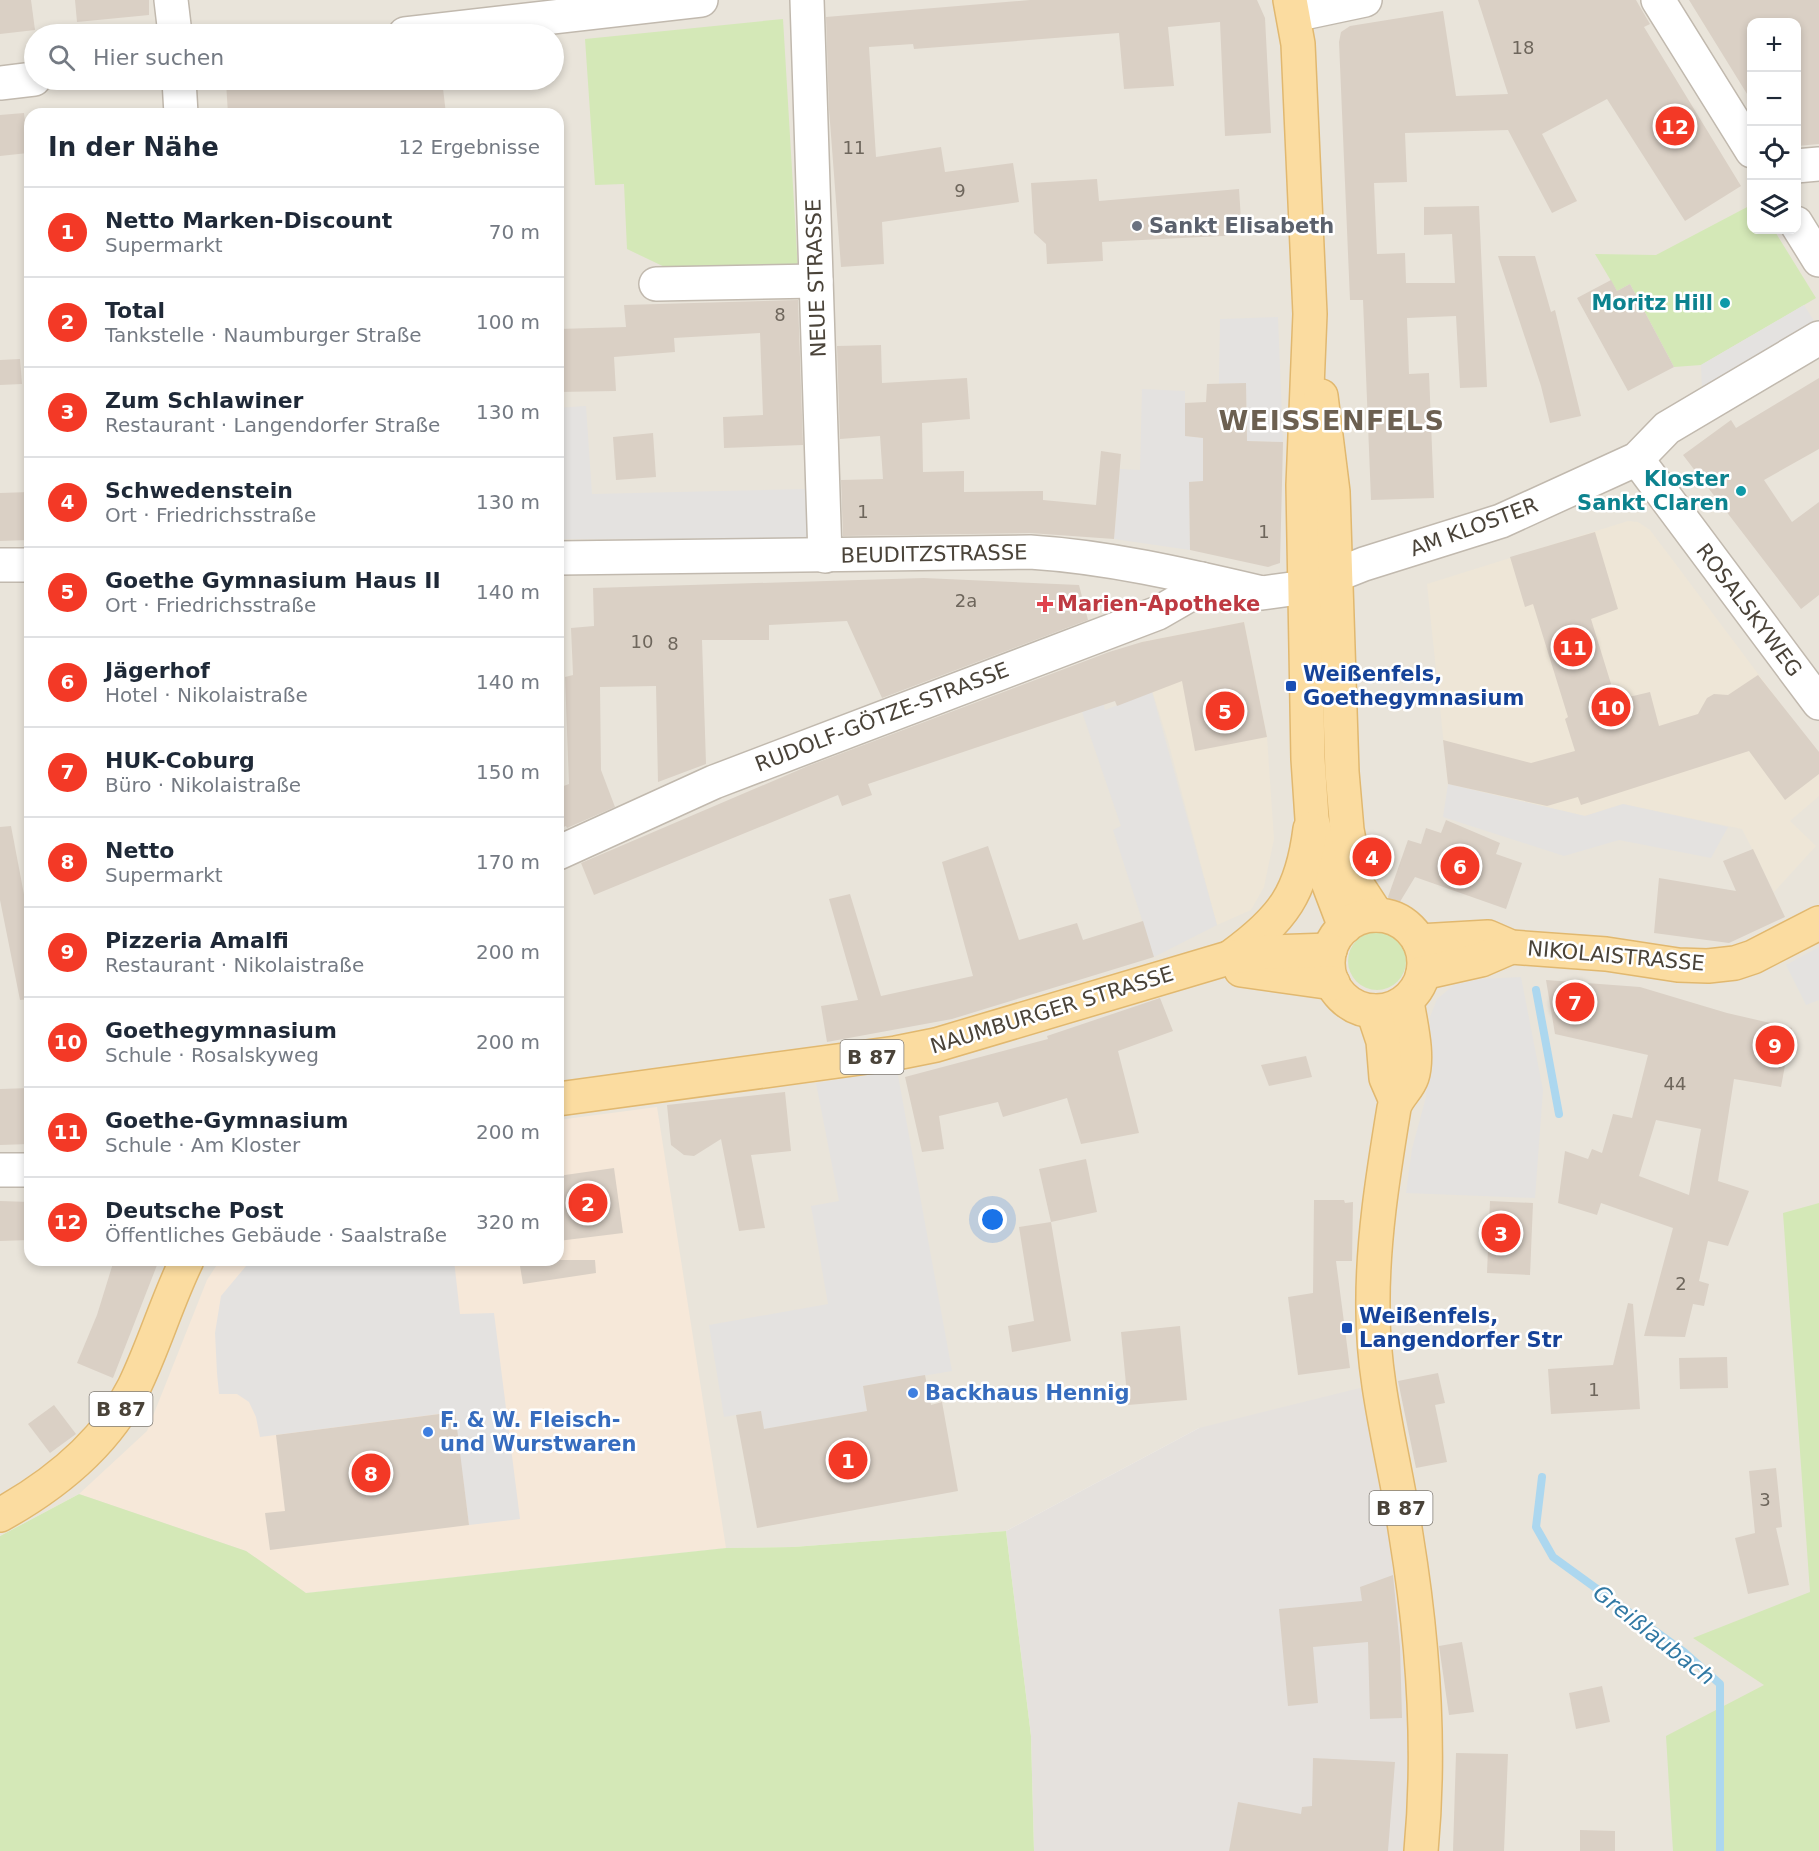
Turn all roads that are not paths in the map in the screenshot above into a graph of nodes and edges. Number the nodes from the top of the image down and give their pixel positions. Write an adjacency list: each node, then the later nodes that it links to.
1 (171, 0): 8 (street)
2 (701, 0): 6 (street)
3 (807, 0): 19 (street, NEUE STRASSE)
4 (1365, 0): 7 (street)
5 (1658, 0): 14 (street)
6 (658, 3): 9 (street)
7 (1292, 8): 21 (main road)
8 (174, 24)
9 (487, 24)
10 (24, 80): 11 (street)
11 (0, 83)
12 (180, 90): 13 (street)
13 (181, 108)
14 (1747, 144)
15 (1819, 164): 16 (street)
16 (1801, 166)
17 (1801, 230): 18 (street)
18 (1819, 260)
19 (816, 281): 20 (street); 24 (street, NEUE STRASSE)
20 (656, 284)
21 (1310, 314): 28 (main road); 30 (main road)
22 (1819, 338): 23 (street, AM KLOSTER)
23 (1643, 468): 28 (street, AM KLOSTER); 31 (street, ROSALSKYWEG)
24 (825, 556): 25 (street, BEUDITZSTRASSE); 29 (street, BEUDITZSTRASSE)
25 (564, 558)
26 (0, 565): 27 (street)
27 (24, 565)
28 (1336, 574): 30 (street, AM KLOSTER); 34 (main road)
29 (1201, 579): 30 (street, BEUDITZSTRASSE); 33 (street, RUDOLF-GÖTZE-STRASSE)
30 (1305, 587): 32 (main road)
31 (1819, 703)
32 (1312, 819): 36 (main road); 39 (main road)
33 (564, 850)
34 (1377, 915): 36 (main road); 37 (main road)
35 (1819, 923): 38 (main road, NIKOLAISTRASSE)
36 (1337, 938): 39 (main road, B 87); 42 (main road)
37 (1419, 941): 38 (main road, NIKOLAISTRASSE); 41 (main road)
38 (1511, 947): 41 (main road, NIKOLAISTRASSE)
39 (1232, 957): 40 (main road, B 87)
40 (1188, 969): 42 (main road, B 87); 45 (main road, NAUMBURGER STRASSE / B 87)
41 (1423, 973): 43 (main road)
42 (1333, 983): 44 (main road)
43 (1407, 1000): 44 (main road); 46 (main road, B 87)
44 (1373, 1011): 46 (main road, B 87)
45 (564, 1098)
46 (1396, 1101): 51 (main road, B 87)
47 (0, 1170): 48 (street)
48 (24, 1170)
49 (184, 1266): 50 (main road, B 87)
50 (0, 1515)
51 (1421, 1851)

